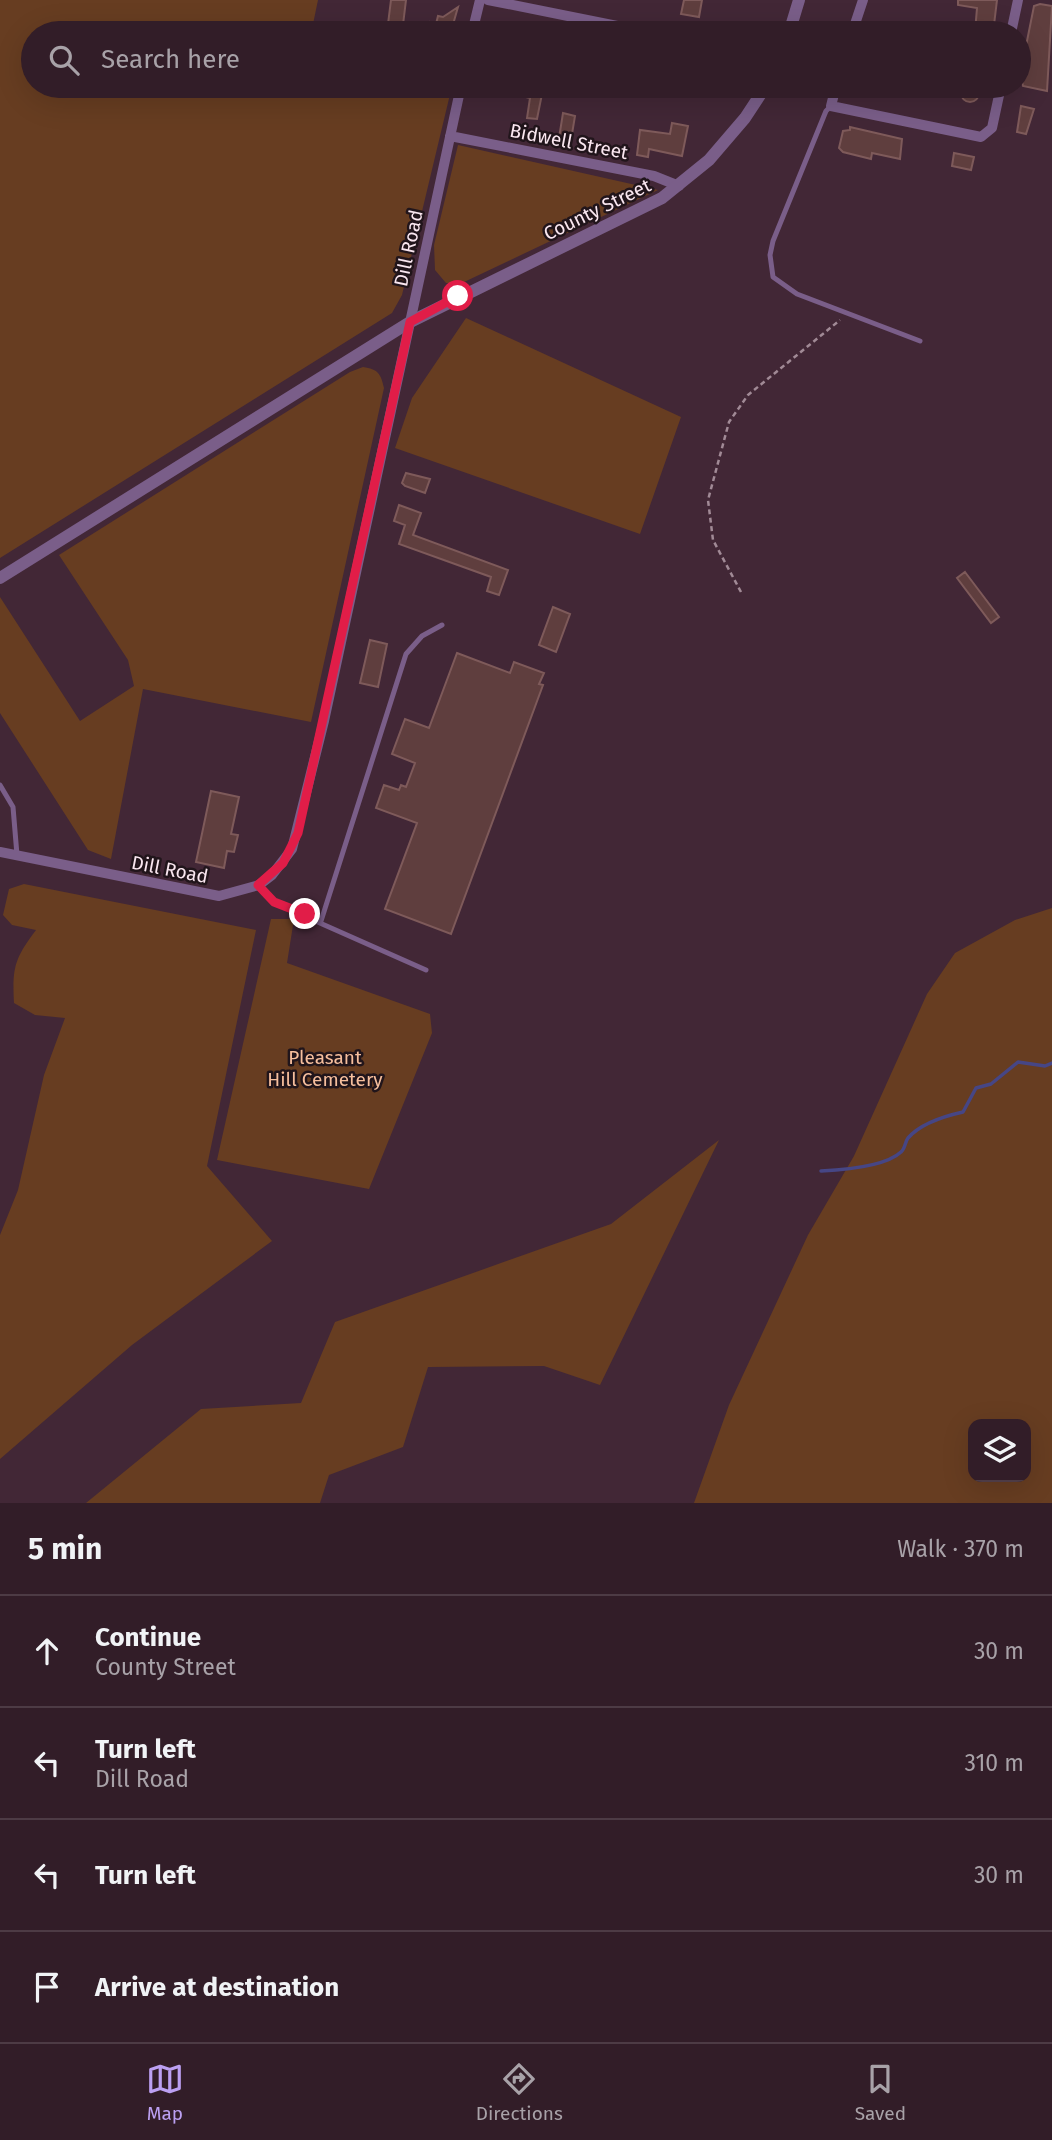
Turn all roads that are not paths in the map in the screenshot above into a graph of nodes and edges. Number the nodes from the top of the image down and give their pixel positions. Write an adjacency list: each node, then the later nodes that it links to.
1 (480, 0): 6 (street)
2 (488, 0): 7 (street)
3 (799, 0): 8 (street)
4 (863, 0): 9 (street)
5 (1018, 0): 10 (street)
6 (475, 21)
7 (592, 21)
8 (793, 21)
9 (856, 21)
10 (1014, 21)
11 (458, 98): 16 (street, Dill Road)
12 (757, 98): 17 (street, County Street)
13 (833, 98): 15 (street)
14 (998, 98): 15 (street)
15 (831, 107): 19 (lane)
16 (450, 136): 17 (street, Bidwell Street); 18 (street, Dill Road)
17 (679, 187): 18 (street, County Street)
18 (410, 322): 20 (street, County Street); 25 (street, Dill Road)
19 (920, 341)
20 (0, 578)
21 (442, 625): 26 (lane)
22 (0, 785): 24 (lane)
23 (0, 852): 24 (street, Dill Road)
24 (17, 855): 25 (street, Dill Road)
25 (258, 885): 26 (lane)
26 (321, 922): 27 (lane)
27 (426, 970)

